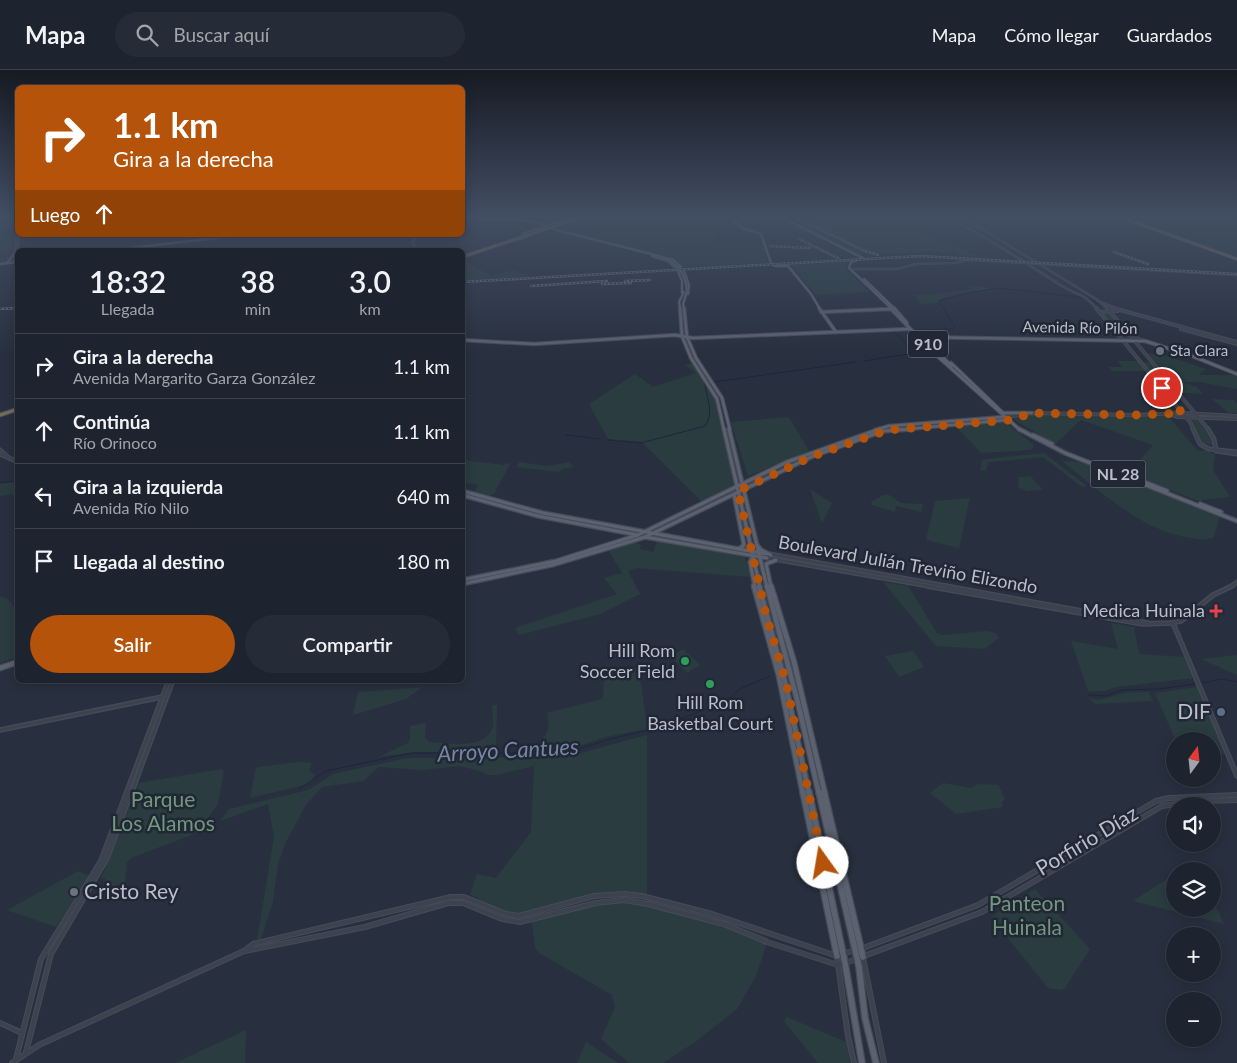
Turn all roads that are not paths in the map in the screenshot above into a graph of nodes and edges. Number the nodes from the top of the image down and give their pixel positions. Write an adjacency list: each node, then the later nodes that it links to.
1 (671, 263): 3 (main road)
2 (673, 263): 18 (main road, bridge)
3 (676, 263)
4 (772, 263): 10 (main road)
5 (852, 263): 11 (main road)
6 (944, 263): 11 (street)
7 (1026, 263): 24 (street)
8 (1037, 263): 20 (street)
9 (1043, 263): 16 (street)
10 (775, 266): 23 (main road)
11 (852, 269): 17 (main road, 910)
12 (684, 271): 14 (main road)
13 (678, 272): 15 (main road)
14 (686, 274): 15 (main road); 18 (main road)
15 (679, 275): 19 (main road)
16 (1237, 275)
17 (863, 279): 21 (main road, 910); 21 (main road, 910); 25 (main road)
18 (686, 293): 19 (main road); 28 (main road)
19 (682, 296): 29 (main road)
20 (1098, 300): 22 (street); 37 (street)
21 (892, 311): 23 (main road); 25 (main road, 910); 26 (main road, 910)
22 (1110, 311): 24 (street); 31 (street); 37 (street)
23 (821, 312): 27 (main road)
24 (1099, 312): 33 (street)
25 (907, 323): 30 (main road, 910)
26 (908, 329): 27 (main road); 30 (main road, 910)
27 (836, 332): 28 (main road)
28 (686, 335): 29 (main road); 36 (main road)
29 (682, 336): 32 (main road); 40 (main road)
30 (919, 337): 33 (main road, Avenida Río Pilón); 47 (main road, 910); 47 (main road, 910)
31 (1132, 337): 34 (street); 35 (street)
32 (465, 340)
33 (1123, 340): 34 (main road, Avenida Río Pilón); 43 (street)
34 (1135, 340): 35 (main road, Avenida Río Pilón); 45 (street)
35 (1146, 341): 39 (main road, Avenida Río Pilón)
36 (689, 343): 40 (main road)
37 (1237, 343)
38 (948, 361): 47 (main road)
39 (1237, 374)
40 (710, 383): 58 (main road); 61 (main road)
41 (15, 411): 46 (highway)
42 (1032, 413): 44 (street); 47 (main road); 47 (street)
43 (1182, 413): 44 (street); 45 (street); 48 (street)
44 (1168, 414): 48 (street)
45 (1198, 414): 49 (street); 50 (street)
46 (0, 416)
47 (1004, 417): 51 (main road); 51 (main road); 65 (main road, NL 28)
48 (1186, 417): 50 (street); 53 (street)
49 (1237, 417): 50 (street)
50 (1201, 418): 53 (street)
51 (977, 421): 59 (main road); 60 (main road)
52 (0, 450): 56 (street)
53 (1216, 450): 54 (street)
54 (1237, 453)
55 (0, 454): 56 (street)
56 (9, 458): 57 (street)
57 (15, 461)
58 (741, 476): 59 (main road); 60 (main road)
59 (752, 479): 60 (main road)
60 (743, 486): 61 (main road); 73 (main road)
61 (738, 489): 63 (main road); 70 (main road); 72 (main road)
62 (465, 492): 68 (main road)
63 (734, 494): 69 (main road); 74 (main road)
64 (465, 496): 66 (main road)
65 (1237, 520)
66 (615, 530): 67 (main road); 68 (main road)
67 (629, 533): 68 (main road); 71 (main road)
68 (638, 533): 70 (main road); 71 (main road)
69 (651, 533): 70 (main road); 74 (main road, Boulevard Julián Treviño Elizondo)
70 (645, 534): 77 (main road); 80 (main road)
71 (629, 538): 81 (main road)
72 (750, 543): 74 (main road); 77 (main road)
73 (756, 544): 75 (main road); 76 (main road)
74 (739, 550): 77 (main road, Boulevard Julián Treviño Elizondo)
75 (759, 555): 76 (main road, Boulevard Julián Treviño Elizondo); 77 (main road, Boulevard Julián Treviño Elizondo); 79 (main road)
76 (768, 555): 78 (street, Boulevard Julián Treviño Elizondo); 84 (street, Boulevard Julián Treviño Elizondo)
77 (752, 557): 83 (main road)
78 (776, 560): 79 (main road); 84 (street, Boulevard Julián Treviño Elizondo)
79 (766, 576): 88 (main road)
80 (465, 581)
81 (465, 581)
82 (1237, 582): 85 (street)
83 (763, 615): 89 (main road); 95 (main road)
84 (1144, 623): 85 (street)
85 (1173, 623): 97 (street)
86 (15, 662): 87 (main road)
87 (0, 666)
88 (793, 671): 89 (main road); 90 (main road)
89 (783, 672): 95 (main road)
90 (795, 678): 94 (main road); 100 (main road)
91 (168, 683): 93 (street)
92 (173, 683): 113 (street)
93 (162, 697): 96 (street); 112 (street)
94 (798, 703): 95 (main road); 100 (main road)
95 (787, 704): 101 (main road)
96 (0, 730)
97 (1237, 776)
98 (1237, 795): 106 (street, Porfirio Díaz)
99 (1237, 800): 109 (street)
100 (830, 835): 106 (main road)
101 (820, 863): 108 (main road); 108 (main road)
102 (438, 899): 103 (street); 104 (street); 108 (street)
103 (438, 906): 105 (street); 110 (street)
104 (289, 934): 105 (street); 107 (street)
105 (288, 942): 107 (street)
106 (858, 950): 108 (street, Porfirio Díaz); 109 (main road)
107 (244, 951): 113 (street)
108 (840, 955): 110 (main road)
109 (860, 958): 110 (street); 117 (main road); 118 (street)
110 (842, 964): 115 (street); 116 (main road)
111 (0, 1023): 112 (street)
112 (22, 1033): 114 (street)
113 (26, 1052): 114 (street)
114 (14, 1061)
115 (854, 1063)
116 (862, 1063)
117 (876, 1063)
118 (884, 1063)

